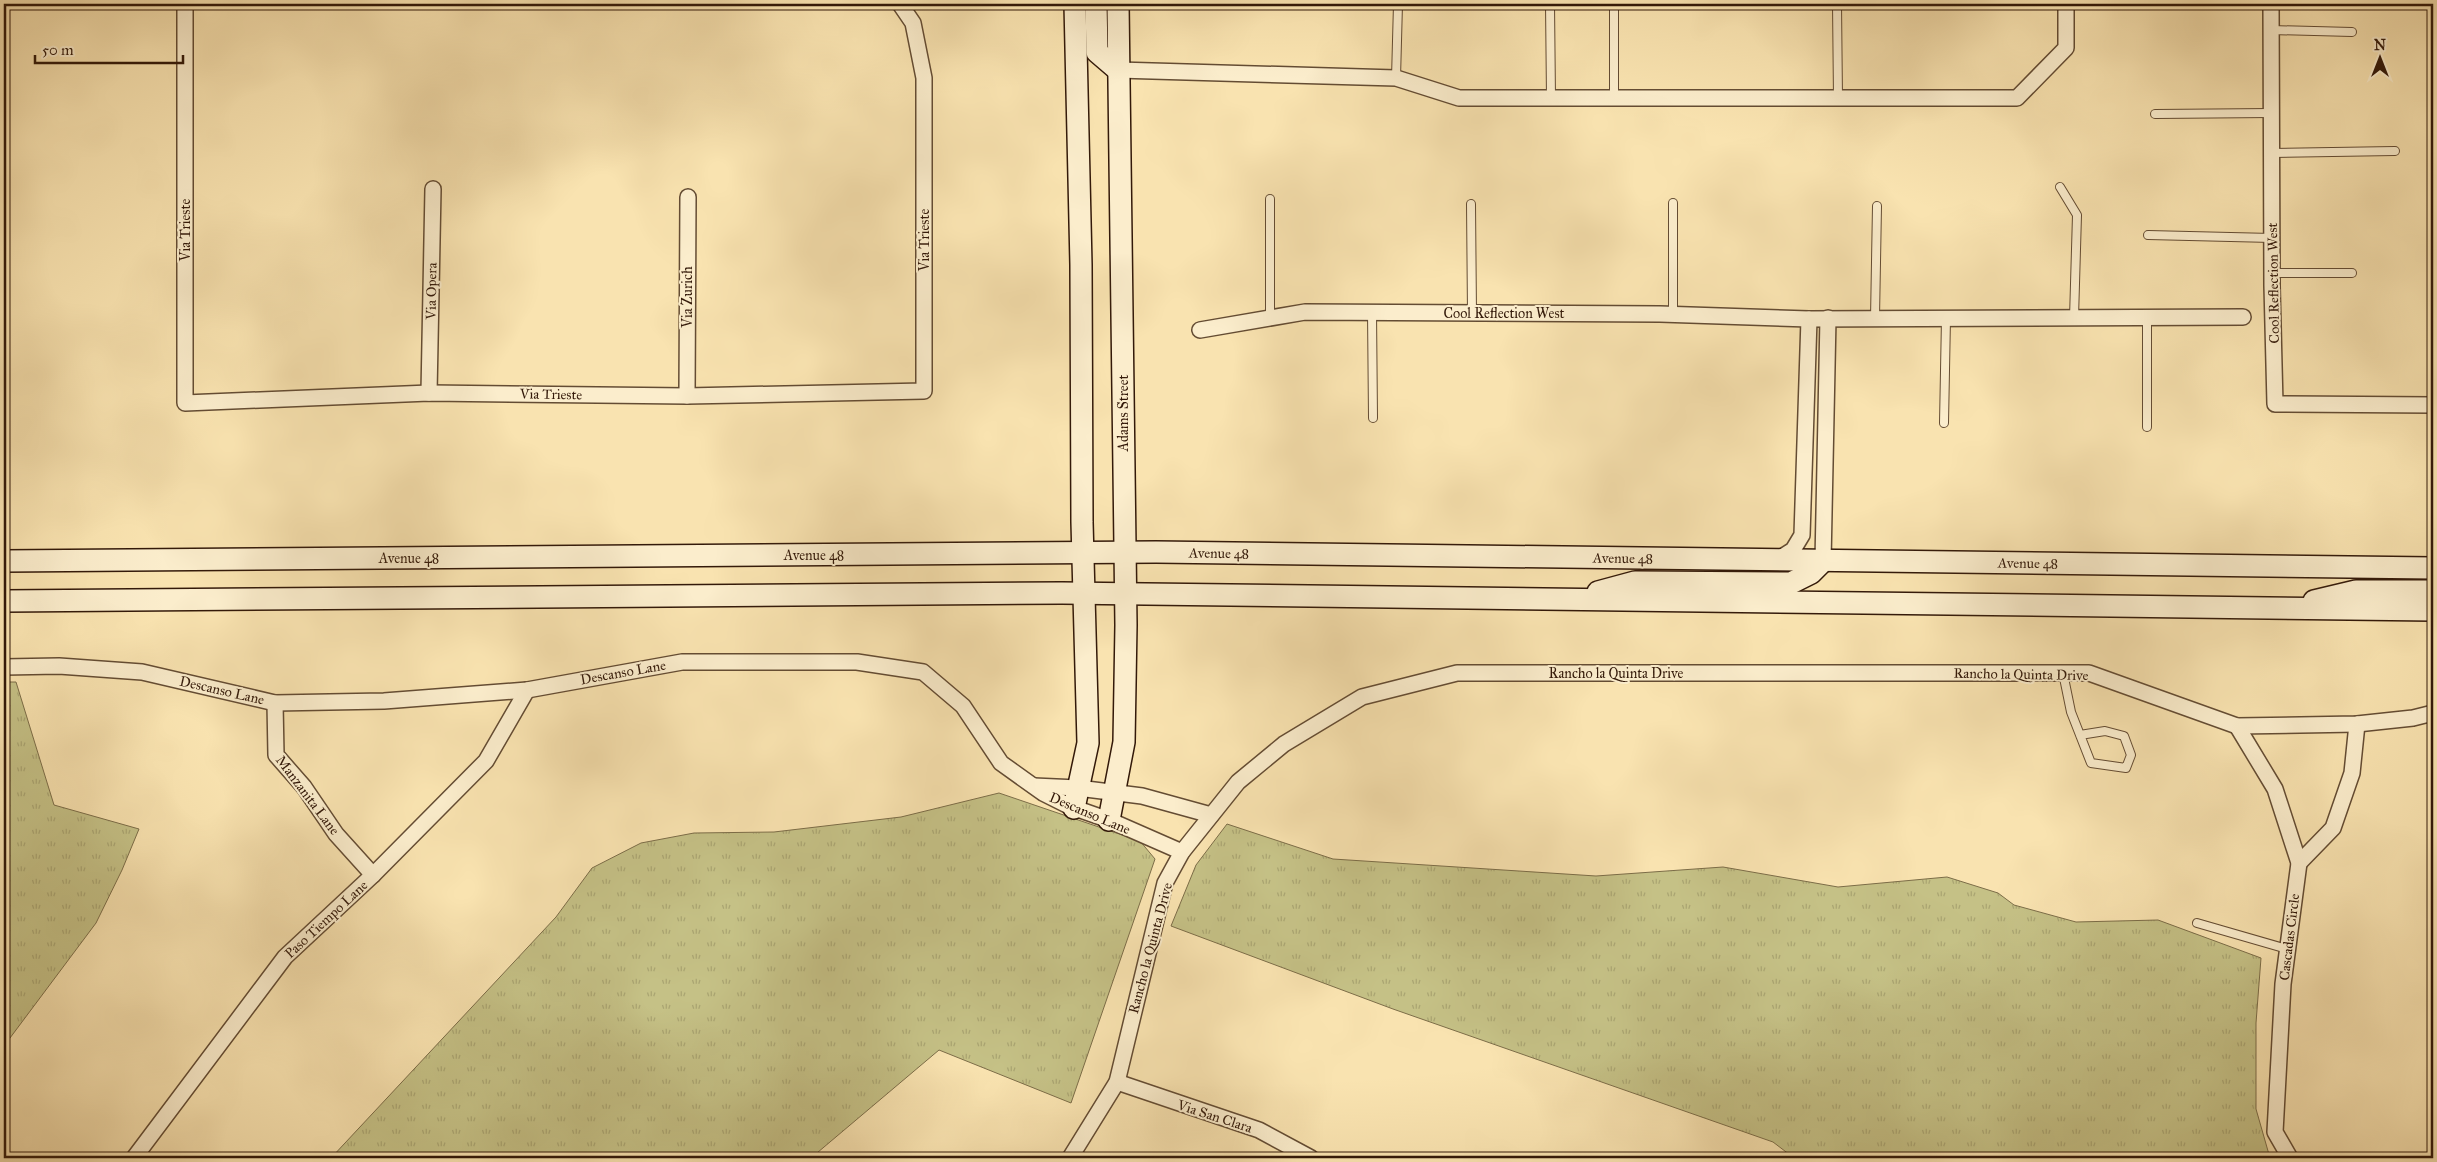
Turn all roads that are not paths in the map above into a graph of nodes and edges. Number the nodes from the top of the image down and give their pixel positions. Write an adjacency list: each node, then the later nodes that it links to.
1 (185, 4): 46 (street, Via Trieste)
2 (900, 4): 47 (street, Via Trieste)
3 (1075, 4): 52 (main road)
4 (1096, 4): 14 (main road)
5 (1118, 4): 14 (main road, Adams Street)
6 (1398, 4): 15 (lane)
7 (1550, 4): 16 (lane)
8 (1614, 4): 17 (lane)
9 (1837, 4): 18 (lane)
10 (2066, 4): 18 (street)
11 (2271, 4): 12 (street, Cool Reflection West)
12 (2271, 30): 13 (lane); 19 (street, Cool Reflection West)
13 (2352, 32)
14 (1118, 70): 15 (street); 53 (main road, Adams Street)
15 (1396, 78): 16 (street)
16 (1551, 98): 17 (street)
17 (1614, 98): 18 (street)
18 (1838, 98)
19 (2271, 113): 20 (lane); 22 (street, Cool Reflection West)
20 (2154, 114)
21 (2395, 151): 22 (lane)
22 (2271, 153): 31 (street, Cool Reflection West)
23 (2060, 187): 43 (lane)
24 (433, 189): 46 (street, Via Opera)
25 (688, 198): 47 (street, Via Zurich)
26 (1270, 199): 38 (lane)
27 (1673, 203): 36 (lane)
28 (1471, 204): 35 (lane)
29 (1877, 206): 41 (lane)
30 (2148, 235): 31 (lane)
31 (2272, 238): 32 (street, Cool Reflection West)
32 (2272, 273): 33 (lane); 48 (street, Cool Reflection West)
33 (2352, 273)
34 (1372, 312): 35 (street, Cool Reflection West); 38 (street, Cool Reflection West); 49 (lane)
35 (1472, 313): 36 (street, Cool Reflection West)
36 (1673, 315): 39 (street, Cool Reflection West)
37 (2243, 317): 44 (street, Cool Reflection West)
38 (1270, 318): 45 (street, Cool Reflection West)
39 (1809, 318): 40 (street, Cool Reflection West); 54 (street)
40 (1828, 318): 41 (street, Cool Reflection West); 56 (street)
41 (1875, 318): 42 (street, Cool Reflection West)
42 (1946, 318): 43 (street, Cool Reflection West); 50 (lane)
43 (2074, 318): 44 (street, Cool Reflection West)
44 (2147, 318): 51 (lane)
45 (1200, 330)
46 (429, 393): 47 (street, Via Trieste)
47 (687, 396)
48 (2433, 406)
49 (1373, 418)
50 (1944, 423)
51 (2147, 427)
52 (1083, 553): 53 (main road, Avenue 48); 55 (main road, Avenue 48); 59 (main road)
53 (1124, 553): 54 (main road, Avenue 48); 60 (main road, Adams Street)
54 (1777, 560): 56 (main road, Avenue 48)
55 (4, 561)
56 (1823, 561): 57 (main road, Avenue 48); 61 (main road)
57 (2433, 568)
58 (2433, 591): 63 (main road)
59 (1084, 594): 60 (main road); 62 (main road); 74 (main road)
60 (1125, 594): 61 (main road); 73 (main road, Adams Street)
61 (1574, 599): 63 (main road)
62 (4, 601)
63 (2285, 608): 64 (main road)
64 (2433, 610)
65 (4, 667): 68 (street, Descanso Lane)
66 (2063, 673): 71 (street, Rancho la Quinta Drive); 72 (lane); 75 (street, Rancho la Quinta Drive)
67 (527, 690): 68 (street, Descanso Lane); 74 (street, Descanso Lane); 79 (street, Paso Tiempo Lane)
68 (274, 703): 79 (street, Manzanita Lane)
69 (2433, 713): 70 (street, Rancho la Quinta Drive)
70 (2357, 724): 71 (street, Rancho la Quinta Drive); 78 (street)
71 (2237, 726): 78 (street, Cascadas Circle)
72 (2080, 735): 72 (lane)
73 (1115, 792): 74 (street); 75 (street); 76 (main road, Adams Street)
74 (1076, 798): 76 (street, Descanso Lane)
75 (1211, 815): 77 (street, Rancho la Quinta Drive)
76 (1109, 820): 77 (street, Descanso Lane)
77 (1182, 852): 82 (street, Rancho la Quinta Drive)
78 (2299, 863): 81 (street, Cascadas Circle)
79 (373, 875): 83 (street, Paso Tiempo Lane)
80 (2197, 923): 81 (lane)
81 (2288, 949): 86 (street, Cascadas Circle)
82 (1116, 1082): 84 (street, Rancho la Quinta Drive); 85 (street, Via San Clara)
83 (134, 1158)
84 (1070, 1158)
85 (1311, 1158)
86 (2290, 1158)

